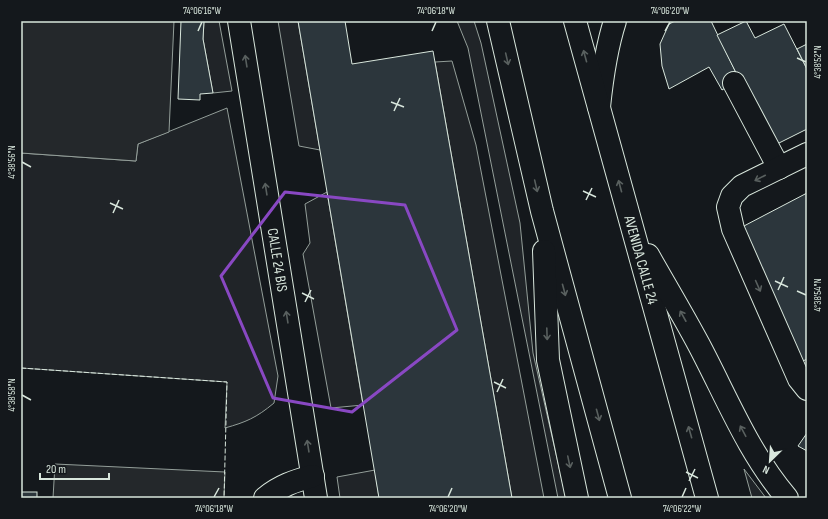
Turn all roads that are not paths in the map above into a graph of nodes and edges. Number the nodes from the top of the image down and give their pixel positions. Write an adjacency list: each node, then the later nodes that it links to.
1 (239, 21): 12 (main road, CALLE 24 BIS, one-way to 1)
2 (498, 21): 9 (main road, one-way to 9)
3 (575, 21): 6 (main road, AVENIDA CALLE 24, one-way to 3)
4 (615, 21): 6 (main road)
5 (734, 83): 8 (main road)
6 (599, 107): 10 (main road, AVENIDA CALLE 24, one-way to 6)
7 (807, 154): 8 (main road)
8 (779, 168): 11 (main road, one-way to 11)
9 (542, 211): 15 (main road, one-way to 15); 16 (main road, one-way to 16)
10 (631, 223): 17 (main road, AVENIDA CALLE 24, one-way to 10); 18 (main road, one-way to 10)
11 (807, 389)
12 (313, 476): 13 (main road); 14 (main road, CALLE 24 BIS)
13 (265, 498)
14 (316, 498)
15 (577, 498)
16 (620, 498)
17 (707, 498)
18 (787, 498)

